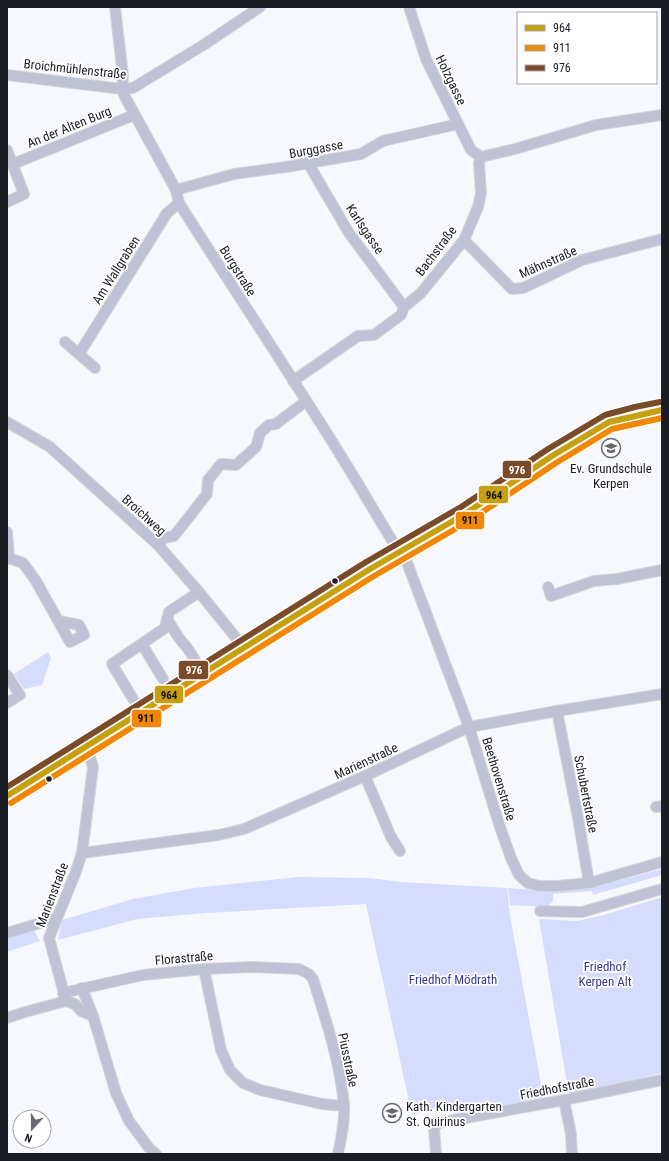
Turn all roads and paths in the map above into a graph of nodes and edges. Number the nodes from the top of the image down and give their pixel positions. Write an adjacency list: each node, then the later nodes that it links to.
1 (115, 7): 5 (street, Burgstraße)
2 (260, 7): 5 (street, Broichmühlenstraße)
3 (409, 7): 8 (street, Holzgasse)
4 (7, 75): 5 (street, Broichmühlenstraße)
5 (122, 89): 6 (street, Burgstraße)
6 (134, 114): 12 (street, An der Alten Burg); 13 (street, Burgstraße)
7 (662, 115): 10 (street)
8 (458, 124): 10 (street, Holzgasse); 11 (street, Burggasse)
9 (7, 150): 12 (street)
10 (481, 157): 16 (street, Bachstraße)
11 (308, 163): 13 (street, Burggasse); 18 (street, Karlsgasse)
12 (13, 164): 14 (street)
13 (176, 190): 15 (street, Burgstraße)
14 (7, 202)
15 (179, 203): 20 (street, Am Wallgraben); 22 (street, Burgstraße)
16 (464, 240): 17 (street, Mähnstraße); 18 (street, Bachstraße)
17 (662, 240)
18 (404, 307): 22 (street, Bachstraße)
19 (66, 342): 20 (street)
20 (79, 354): 21 (street)
21 (95, 368)
22 (293, 381): 23 (street, Burgstraße)
23 (306, 401): 27 (street); 28 (street, Burgstraße)
24 (662, 410): 28 (main road)
25 (7, 422): 27 (street, Broichweg)
26 (7, 532): 29 (street)
27 (158, 545): 32 (street, Broichweg)
28 (399, 552): 36 (main road); 45 (street, Beethovenstraße)
29 (8, 558): 34 (street)
30 (662, 570): 31 (street)
31 (548, 587)
32 (199, 592): 33 (street); 36 (street, Broichweg)
33 (167, 619): 35 (street); 37 (street)
34 (59, 621)
35 (142, 644): 39 (street); 42 (street)
36 (245, 649): 46 (main road)
37 (195, 660)
38 (7, 675): 40 (street)
39 (163, 679)
40 (10, 687): 43 (street)
41 (662, 694): 44 (street, Marienstraße)
42 (133, 699)
43 (8, 701)
44 (557, 711): 45 (street, Marienstraße); 52 (street, Schubertstraße)
45 (469, 727): 47 (street, Marienstraße); 52 (street, Beethovenstraße)
46 (86, 748): 48 (main road); 50 (street, Marienstraße)
47 (366, 776): 49 (street); 50 (street, Marienstraße)
48 (7, 796)
49 (400, 851)
50 (82, 853): 55 (street, Marienstraße)
51 (662, 862): 52 (street, Beethovenstraße)
52 (589, 883)
53 (662, 889): 54 (street)
54 (540, 911)
55 (57, 918): 56 (street); 60 (street, Marienstraße)
56 (7, 933)
57 (204, 969): 58 (street, Florastraße); 59 (street, Florastraße); 65 (street)
58 (309, 974): 65 (street, Piusstraße)
59 (82, 988): 60 (street, Florastraße); 61 (street)
60 (65, 997): 61 (street); 62 (street, Florastraße)
61 (93, 1016): 66 (street)
62 (7, 1018)
63 (662, 1080): 64 (street, Friedhofstraße)
64 (564, 1100): 68 (street, Friedhofstraße); 69 (street)
65 (344, 1106): 67 (street, Piusstraße)
66 (156, 1154)
67 (338, 1154)
68 (436, 1154)
69 (572, 1154)

